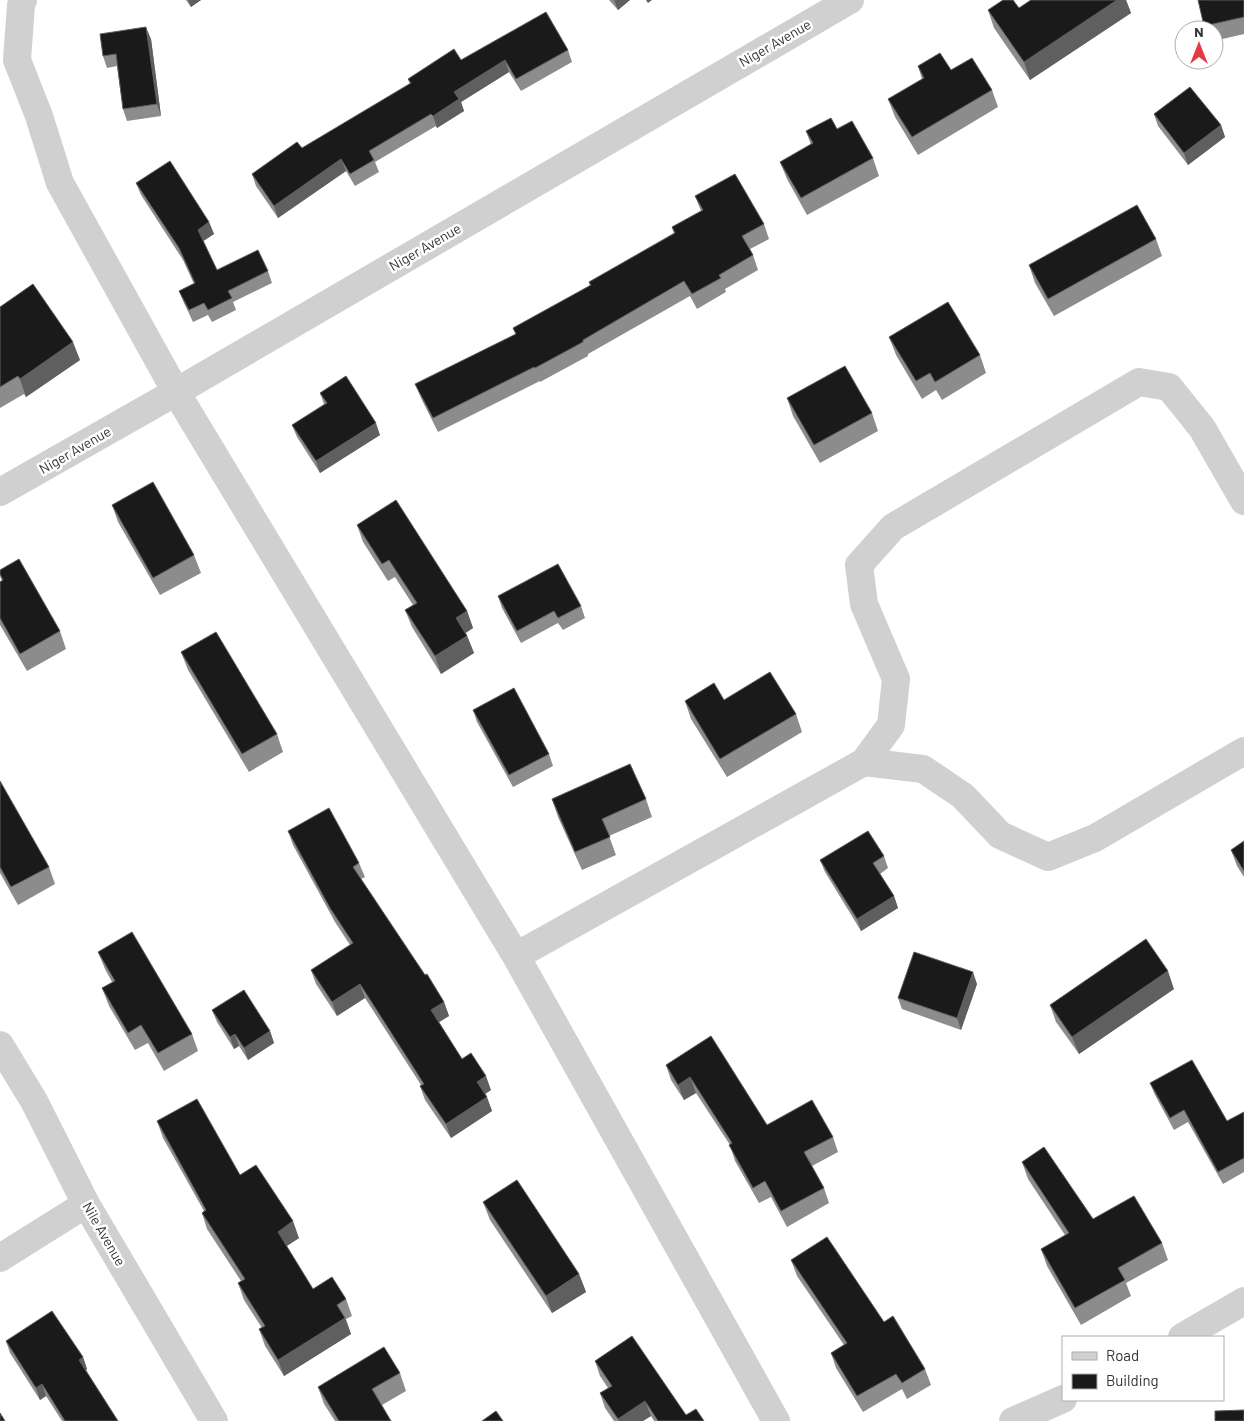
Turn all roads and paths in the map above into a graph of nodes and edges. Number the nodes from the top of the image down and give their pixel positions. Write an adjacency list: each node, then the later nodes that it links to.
1 (23, 0): 3 (street)
2 (850, 0): 3 (street, Niger Avenue)
3 (176, 392): 4 (street, Niger Avenue); 8 (street)
4 (0, 492)
5 (1244, 501): 7 (street)
6 (1244, 751): 7 (street)
7 (864, 762): 8 (street)
8 (516, 956): 16 (street)
9 (0, 1045): 10 (street, Nile Avenue)
10 (86, 1204): 11 (street); 15 (street, Nile Avenue)
11 (0, 1258)
12 (1244, 1301): 13 (street)
13 (1184, 1336)
14 (1062, 1399): 17 (street)
15 (214, 1421)
16 (776, 1421)
17 (1013, 1421)

